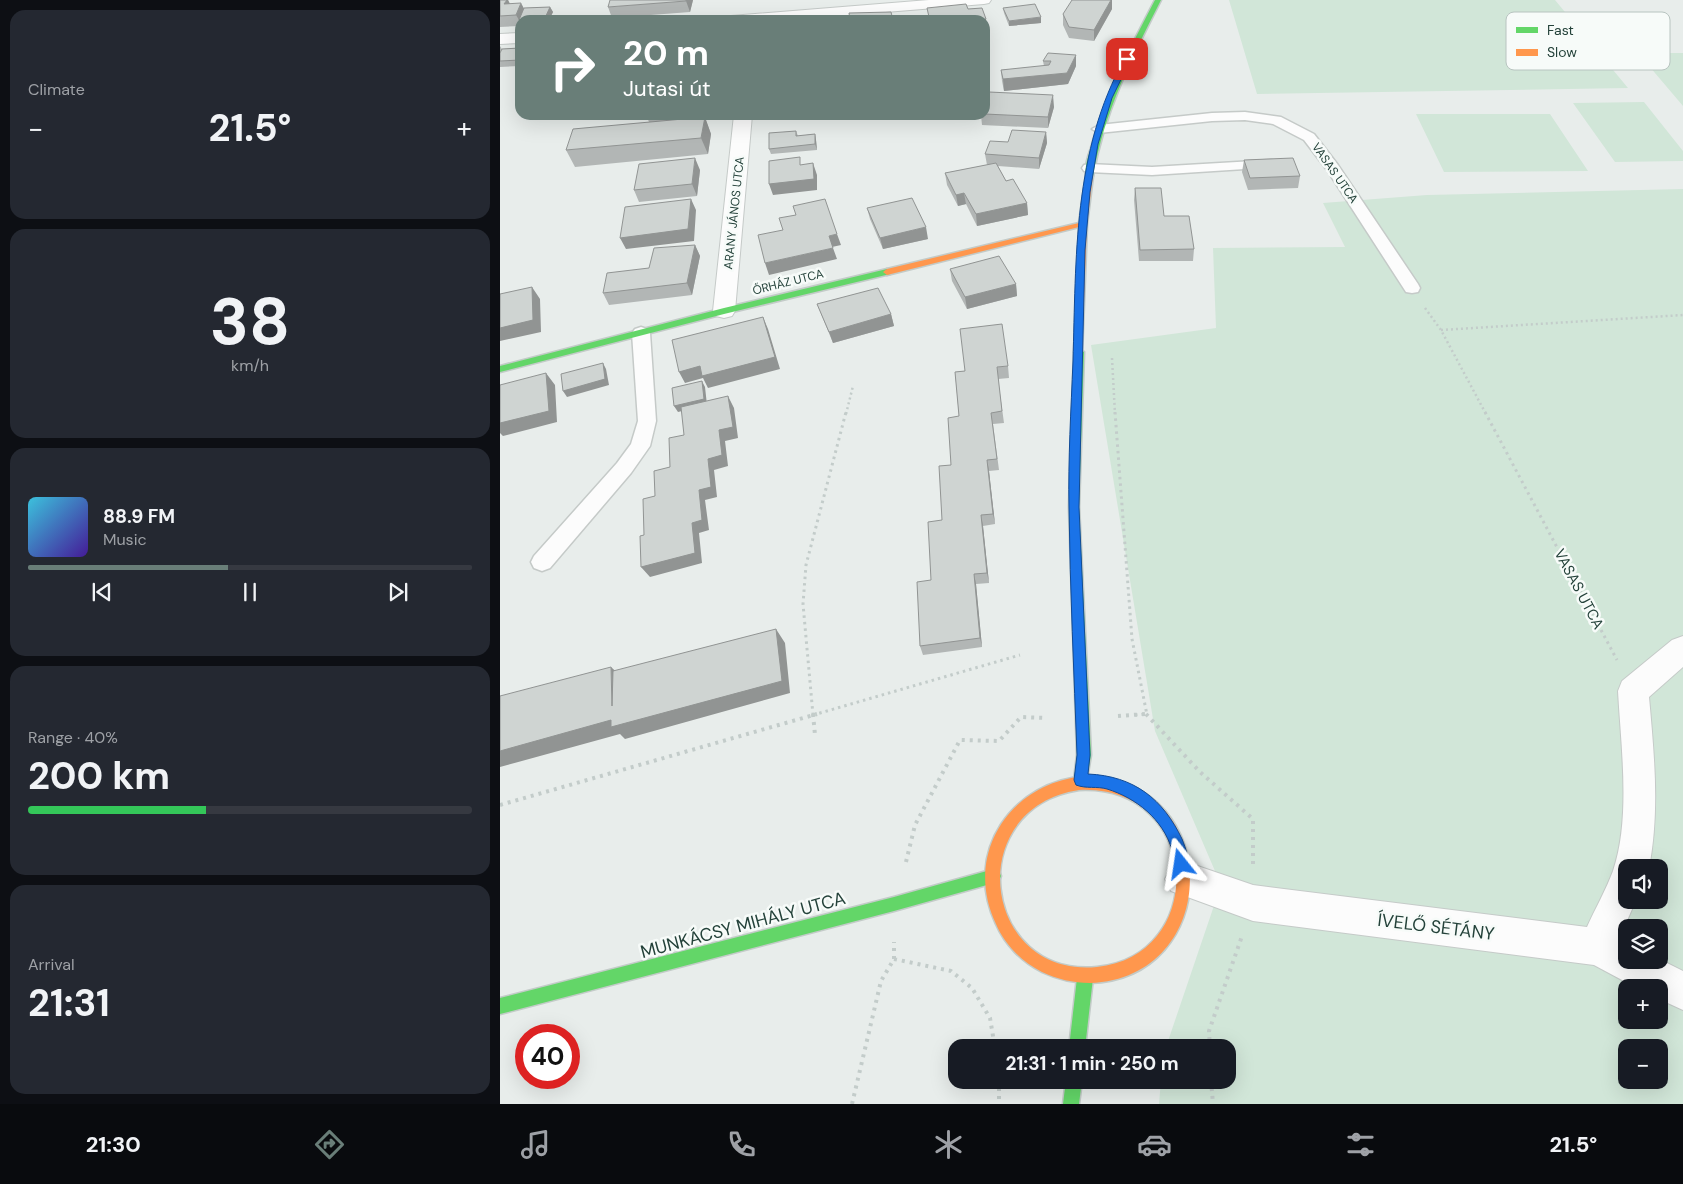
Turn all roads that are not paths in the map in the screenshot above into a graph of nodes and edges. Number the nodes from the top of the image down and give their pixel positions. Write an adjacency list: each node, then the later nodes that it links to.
1 (984, 0): 3 (street)
2 (1158, 0): 8 (street)
3 (926, 3): 4 (street)
4 (753, 15)
5 (515, 38): 6 (street)
6 (500, 39)
7 (743, 120): 13 (street, ARANY JÁNOS UTCA)
8 (1098, 129): 10 (street); 12 (lane, VASAS UTCA)
9 (1286, 164): 10 (lane)
10 (1089, 168): 11 (street)
11 (1082, 224): 13 (street, ŐRHÁZ UTCA); 18 (street)
12 (1412, 288)
13 (724, 311): 14 (street, ŐRHÁZ UTCA)
14 (641, 333): 15 (street, ŐRHÁZ UTCA); 16 (lane)
15 (500, 369)
16 (542, 562)
17 (1683, 649): 19 (street)
18 (1081, 780): 20 (street); 21 (street)
19 (1633, 859)
20 (994, 876): 24 (street); 26 (street, MUNKÁCSY MIHÁLY UTCA)
21 (1183, 879): 23 (street, ÍVELŐ SÉTÁNY); 24 (street)
22 (1618, 900): 23 (street)
23 (1597, 947): 25 (street, ÍVELŐ SÉTÁNY)
24 (1085, 978): 27 (street)
25 (1683, 991)
26 (500, 1006)
27 (1078, 1039)
28 (1073, 1089): 29 (street)
29 (1071, 1104)

